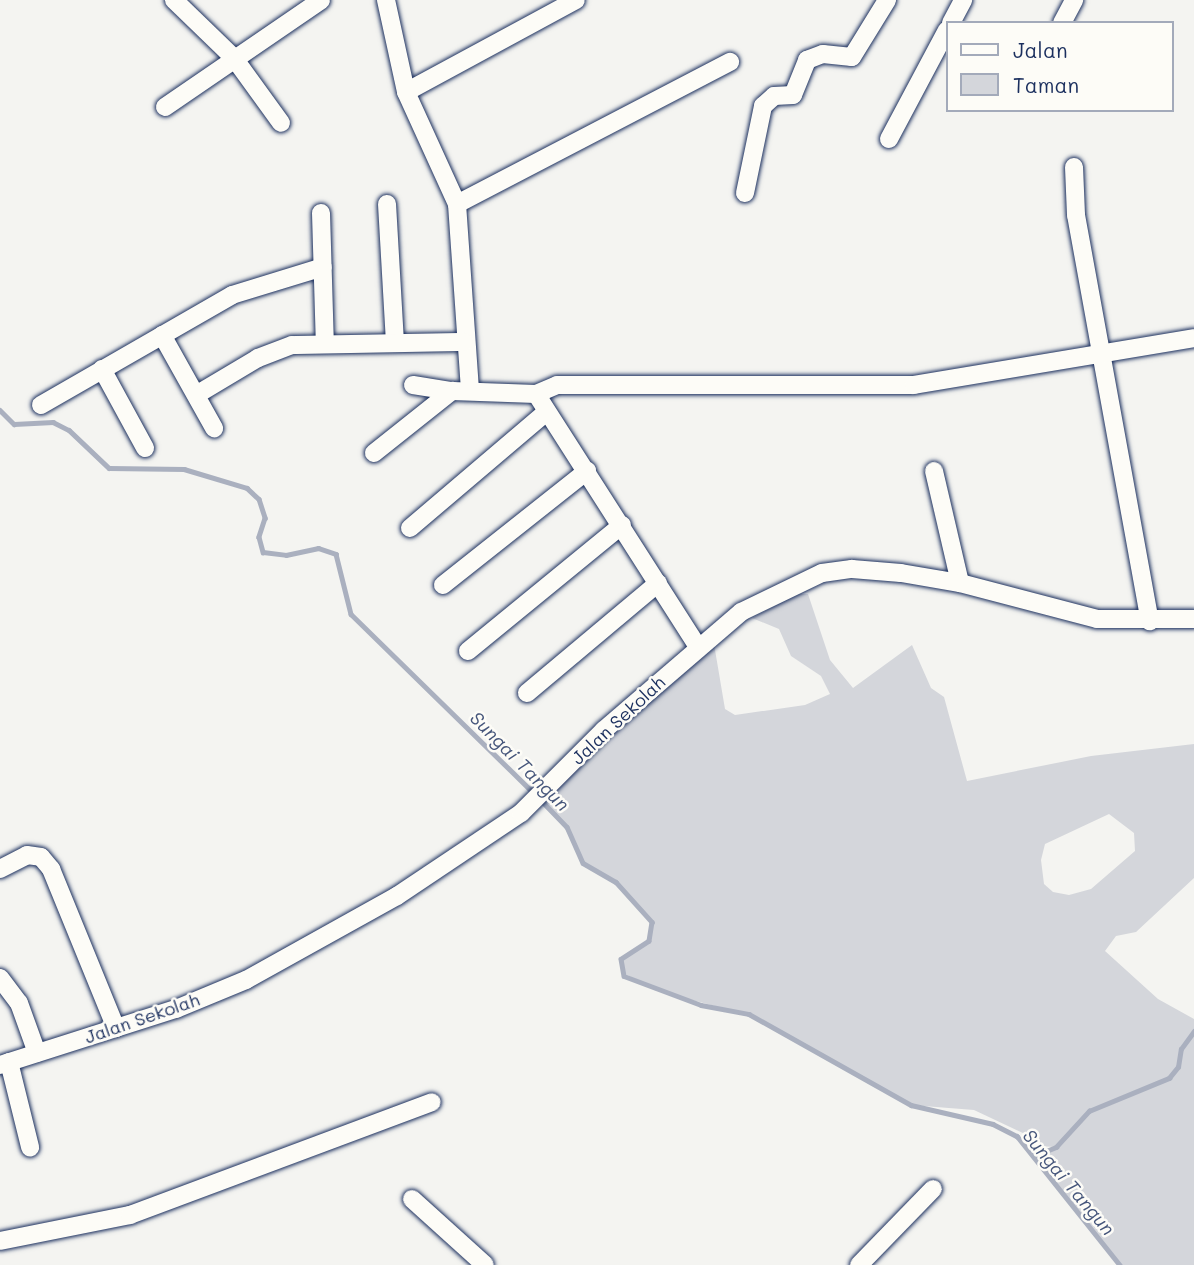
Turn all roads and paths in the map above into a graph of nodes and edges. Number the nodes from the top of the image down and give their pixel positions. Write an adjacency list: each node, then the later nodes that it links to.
1 (174, 0): 11 (street)
2 (321, 0): 11 (street)
3 (386, 0): 13 (street)
4 (576, 0): 13 (street)
5 (887, 0): 18 (street)
6 (963, 0): 8 (street)
7 (1074, 0): 9 (street)
8 (952, 21)
9 (1063, 21)
10 (946, 32): 16 (street)
11 (234, 58): 14 (street); 15 (street)
12 (730, 62): 20 (street)
13 (406, 92): 20 (street)
14 (165, 107)
15 (281, 123)
16 (889, 139)
17 (1074, 166): 28 (street)
18 (745, 193)
19 (387, 204): 25 (street)
20 (457, 204): 26 (street)
21 (321, 213): 22 (street)
22 (323, 267): 23 (street); 27 (street)
23 (162, 335): 29 (street); 33 (street)
24 (1194, 338): 28 (street)
25 (395, 342): 26 (street); 27 (street)
26 (464, 342): 31 (street)
27 (325, 344): 33 (street)
28 (1101, 353): 32 (street); 47 (street)
29 (102, 369): 34 (street); 37 (street)
30 (413, 385): 31 (street)
31 (461, 391): 32 (street); 38 (street)
32 (536, 394): 35 (street)
33 (196, 395): 36 (street)
34 (41, 405)
35 (545, 412): 39 (street); 42 (street)
36 (214, 428)
37 (145, 448)
38 (374, 453)
39 (587, 471): 41 (street); 45 (street)
40 (934, 471): 44 (street)
41 (622, 525): 43 (street); 49 (street)
42 (410, 528)
43 (658, 583): 48 (street); 50 (street)
44 (960, 583): 47 (street, Jalan Sekolah); 48 (street, Jalan Sekolah)
45 (443, 585)
46 (1194, 619): 47 (street, Jalan Sekolah)
47 (1150, 621)
48 (698, 647): 53 (street, Jalan Sekolah)
49 (468, 651)
50 (527, 693)
51 (0, 869): 53 (street)
52 (0, 978): 54 (street)
53 (116, 1028): 54 (street, Jalan Sekolah)
54 (37, 1053): 55 (street, Jalan Sekolah)
55 (4, 1063): 57 (street)
56 (432, 1102): 60 (street)
57 (30, 1146)
58 (933, 1189): 62 (street)
59 (412, 1199): 61 (street)
60 (0, 1241)
61 (485, 1265)
62 (859, 1265)

